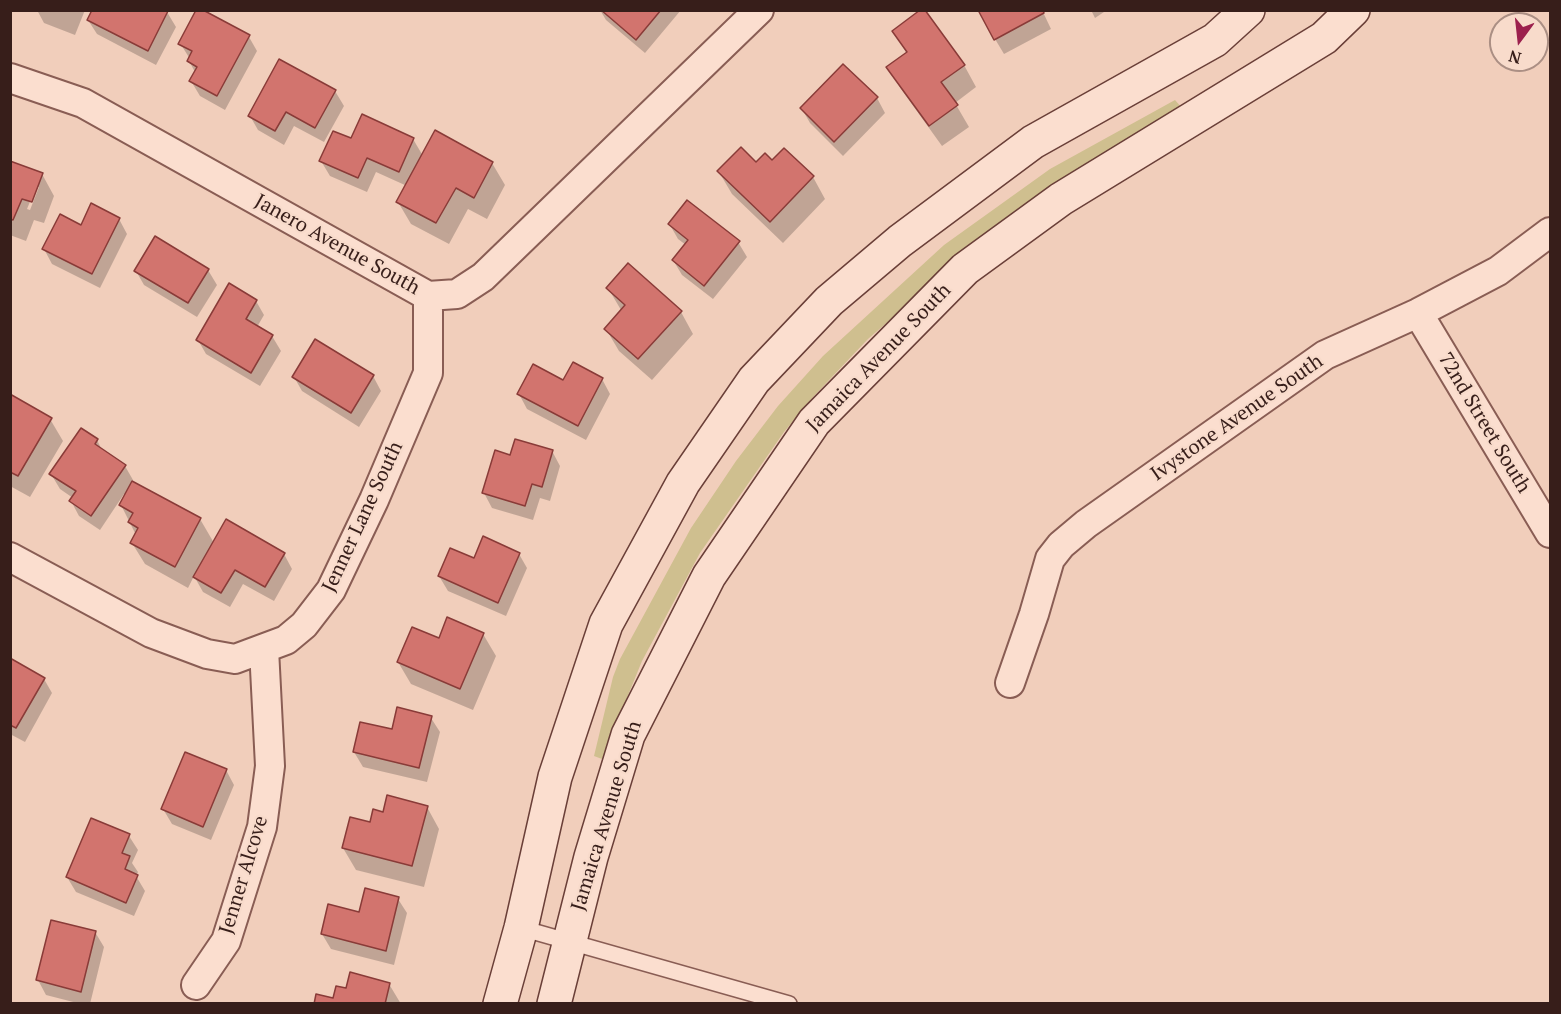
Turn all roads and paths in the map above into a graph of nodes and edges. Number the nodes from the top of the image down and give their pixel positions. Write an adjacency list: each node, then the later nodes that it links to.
1 (759, 10): 6 (street, Janero Avenue South)
2 (1248, 10): 12 (street)
3 (1353, 10): 13 (street, Jamaica Avenue South)
4 (10, 78): 6 (street, Janero Avenue South)
5 (1551, 232): 7 (street, Ivystone Avenue South)
6 (428, 296): 10 (street, Jenner Lane South)
7 (1418, 313): 8 (street, 72nd Street South); 11 (street, Ivystone Avenue South)
8 (1551, 532)
9 (10, 556): 10 (street, Jenner Lane South)
10 (264, 649): 14 (street, Jenner Alcove)
11 (1010, 683)
12 (521, 928): 13 (lane); 15 (street)
13 (570, 942): 16 (street, Jamaica Avenue South); 17 (lane)
14 (196, 985)
15 (501, 1004)
16 (554, 1004)
17 (789, 1004)

